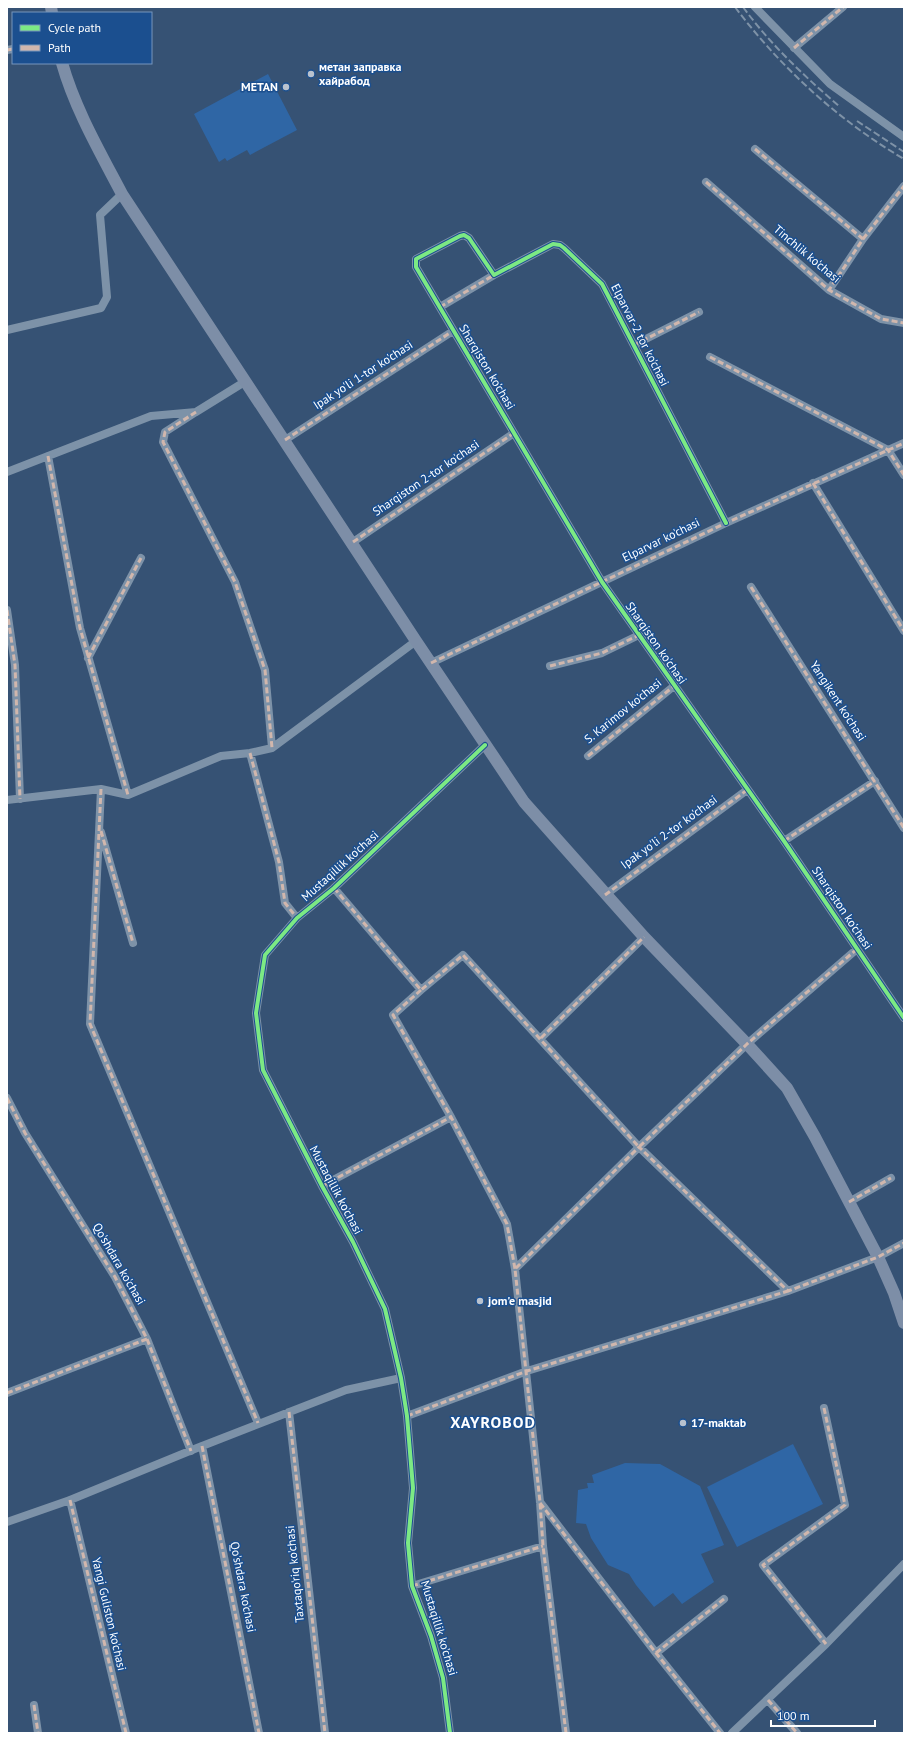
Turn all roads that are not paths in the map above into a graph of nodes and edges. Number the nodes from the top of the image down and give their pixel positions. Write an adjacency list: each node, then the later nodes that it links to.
1 (755, 7): 3 (street)
2 (843, 7): 3 (street)
3 (794, 48): 5 (street)
4 (62, 64): 9 (main road)
5 (904, 137)
6 (755, 149): 10 (street)
7 (706, 182): 12 (street, Tinchlik ko'chasi)
8 (904, 186): 10 (street)
9 (122, 194): 16 (street); 20 (main road)
10 (863, 239): 12 (street)
11 (494, 275): 13 (street, Elparvar-2 tor ko'chasi); 13 (street, Sharqiston ko'chasi); 18 (street, Elparvar-2 tor ko'chasi)
12 (829, 290): 15 (street, Tinchlik ko'chasi)
13 (440, 307): 17 (street, Sharqiston ko'chasi)
14 (699, 312): 18 (street)
15 (904, 323)
16 (7, 330)
17 (453, 331): 22 (street, Sharqiston ko'chasi); 23 (street, Ipak yo'li 1-tor ko'chasi)
18 (634, 345): 30 (street, Elparvar-2 tor ko'chasi)
19 (710, 357): 25 (street)
20 (246, 381): 21 (street); 23 (main road)
21 (196, 412): 26 (street); 44 (street)
22 (514, 433): 31 (street, Sharqiston 2-tor ko'chasi); 33 (street, Sharqiston ko'chasi)
23 (285, 440): 31 (main road)
24 (904, 443): 25 (street, Elparvar ko'chasi)
25 (888, 450): 28 (street); 29 (street, Elparvar ko'chasi)
26 (48, 456): 27 (street); 39 (street)
27 (7, 472)
28 (904, 475)
29 (813, 483): 30 (street, Elparvar ko'chasi); 36 (street)
30 (726, 523): 33 (street, Elparvar ko'chasi)
31 (352, 542): 38 (main road)
32 (141, 558): 39 (street)
33 (602, 582): 37 (street, Sharqiston ko'chasi); 40 (street, Elparvar ko'chasi)
34 (751, 587): 47 (street, Yangikent ko'chasi)
35 (7, 610): 51 (street)
36 (904, 631)
37 (639, 636): 41 (street); 42 (street, Sharqiston ko'chasi)
38 (416, 642): 40 (main road); 44 (street)
39 (88, 658): 50 (street)
40 (431, 663): 43 (main road)
41 (550, 666)
42 (674, 686): 46 (street, S. Karimov ko'chasi); 49 (street, Sharqiston ko'chasi)
43 (485, 745): 56 (street, Mustaqillik ko'chasi); 57 (main road)
44 (272, 748): 45 (street)
45 (250, 753): 50 (street); 58 (street)
46 (588, 756)
47 (875, 781): 54 (street, Yangikent ko'chasi); 55 (street)
48 (101, 789): 50 (street); 51 (street); 53 (street)
49 (747, 790): 55 (street, Sharqiston ko'chasi); 57 (street, Ipak yo'li 2-tor ko'chasi)
50 (128, 795)
51 (20, 799): 52 (street)
52 (7, 800)
53 (99, 825): 60 (street); 84 (street)
54 (904, 828)
55 (784, 841): 61 (street, Sharqiston ko'chasi)
56 (334, 888): 58 (street, Mustaqillik ko'chasi); 62 (street)
57 (605, 895): 59 (main road)
58 (298, 918): 70 (street, Mustaqillik ko'chasi)
59 (644, 938): 64 (street); 65 (main road)
60 (133, 943)
61 (857, 949): 63 (street, Sharqiston ko'chasi); 65 (street)
62 (421, 990): 64 (street); 67 (street)
63 (904, 1018)
64 (541, 1038): 68 (street)
65 (747, 1044): 68 (street); 71 (main road)
66 (7, 1098): 77 (street, Qo'shdara ko'chasi)
67 (451, 1117): 70 (street); 74 (street)
68 (639, 1147): 74 (street); 75 (street)
69 (890, 1178): 71 (street)
70 (322, 1186): 79 (street, Mustaqillik ko'chasi)
71 (849, 1202): 73 (main road)
72 (904, 1243): 73 (street)
73 (878, 1257): 75 (street); 76 (main road)
74 (515, 1269): 78 (street)
75 (788, 1291): 78 (street)
76 (904, 1323)
77 (147, 1339): 80 (street); 86 (street, Qo'shdara ko'chasi)
78 (527, 1371): 83 (street); 88 (street)
79 (401, 1378): 82 (street); 83 (street, Mustaqillik ko'chasi)
80 (7, 1393)
81 (824, 1408): 94 (street)
82 (289, 1412): 84 (street); 101 (street, Taxtaqo'riq ko'chasi)
83 (407, 1416): 92 (street, Mustaqillik ko'chasi)
84 (258, 1424): 85 (street)
85 (202, 1446): 86 (street); 100 (street, Qo'shdara ko'chasi)
86 (191, 1451): 87 (street)
87 (70, 1500): 89 (street); 99 (street, Yangi Guliston ko'chasi)
88 (540, 1502): 90 (street); 95 (street)
89 (7, 1522)
90 (543, 1546): 92 (street); 103 (street)
91 (904, 1564): 94 (street)
92 (412, 1586): 102 (street, Mustaqillik ko'chasi)
93 (724, 1599): 95 (street)
94 (826, 1644): 96 (street)
95 (656, 1653): 104 (street)
96 (768, 1700): 105 (street); 106 (street)
97 (34, 1705): 98 (street)
98 (38, 1733)
99 (126, 1733)
100 (259, 1733)
101 (324, 1733)
102 (450, 1733)
103 (566, 1733)
104 (720, 1733)
105 (732, 1733)
106 (797, 1733)

